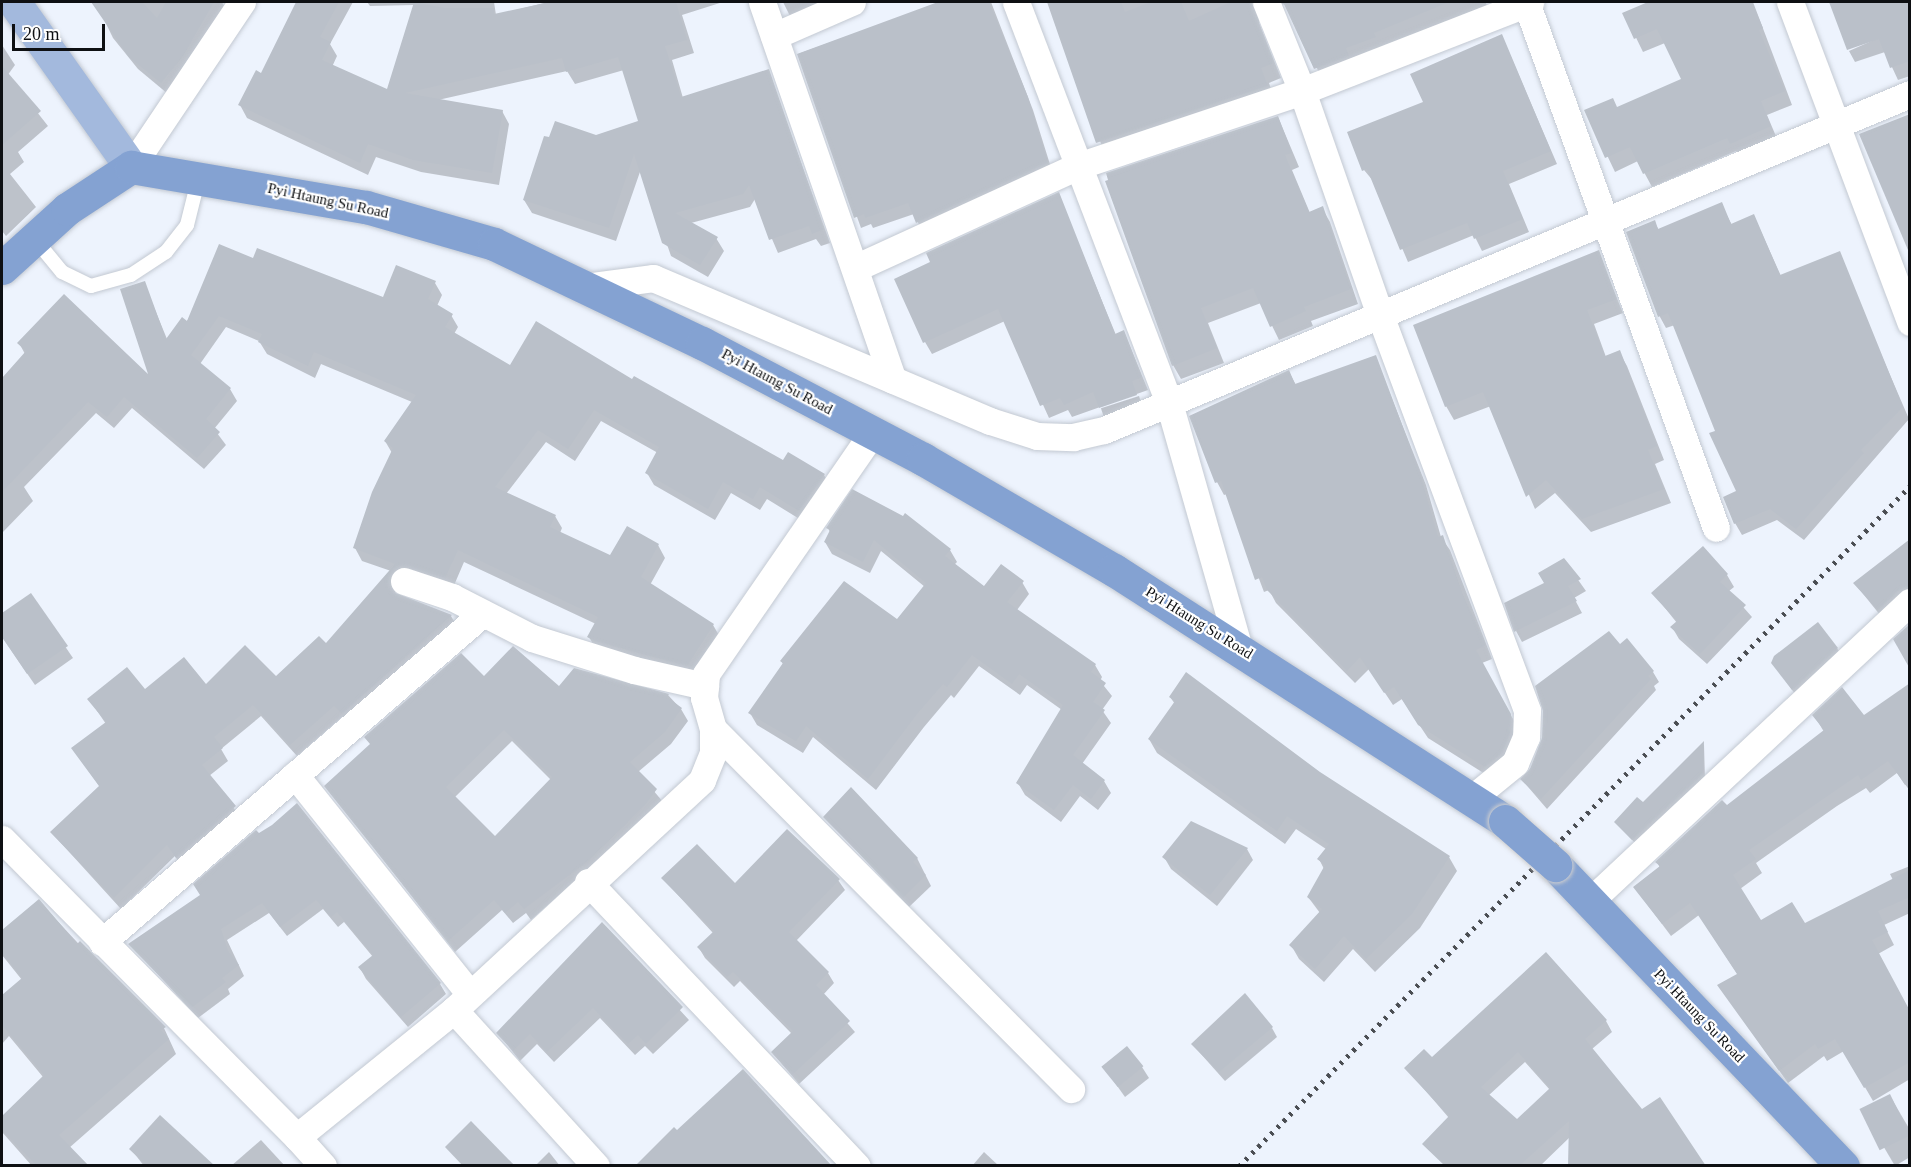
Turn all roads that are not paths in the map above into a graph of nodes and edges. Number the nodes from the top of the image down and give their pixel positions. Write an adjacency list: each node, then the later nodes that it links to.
1 (14, 2): 14 (main road)
2 (242, 2): 14 (street)
3 (762, 2): 9 (street)
4 (852, 2): 9 (street)
5 (1016, 2): 13 (street)
6 (1266, 2): 10 (street)
7 (1528, 2): 10 (street); 16 (street)
8 (1790, 2): 12 (street)
9 (774, 36): 19 (street)
10 (1302, 91): 13 (street); 21 (street)
11 (1910, 94): 12 (street)
12 (1838, 124): 16 (street); 22 (street)
13 (1078, 166): 19 (street); 24 (street)
14 (131, 167): 15 (highway, Pyi Htaung Su Road); 17 (highway)
15 (200, 176): 17 (lane); 20 (highway, Pyi Htaung Su Road)
16 (1604, 222): 21 (street); 26 (street)
17 (34, 238): 18 (highway)
18 (2, 268)
19 (855, 268): 23 (street)
20 (585, 287): 23 (street); 25 (highway, Pyi Htaung Su Road)
21 (1380, 315): 24 (street); 34 (street)
22 (1910, 322)
23 (893, 380): 24 (street)
24 (1169, 403): 30 (street)
25 (872, 433): 30 (highway, Pyi Htaung Su Road); 31 (street)
26 (1716, 528)
27 (404, 581): 29 (street)
28 (1910, 602): 37 (street)
29 (483, 613): 31 (street); 33 (street)
30 (1239, 648): 34 (highway, Pyi Htaung Su Road)
31 (705, 686): 32 (street)
32 (713, 729): 36 (street); 40 (street)
33 (295, 775): 38 (street); 39 (street)
34 (1471, 799): 37 (highway, Pyi Htaung Su Road, bridge)
35 (2, 839): 38 (street)
36 (588, 882): 39 (street); 44 (street)
37 (1589, 902): 45 (highway, Pyi Htaung Su Road)
38 (102, 942): 41 (street)
39 (462, 1002): 41 (street); 43 (street)
40 (1071, 1089)
41 (297, 1137): 42 (street)
42 (323, 1166)
43 (596, 1166)
44 (857, 1166)
45 (1843, 1166)

